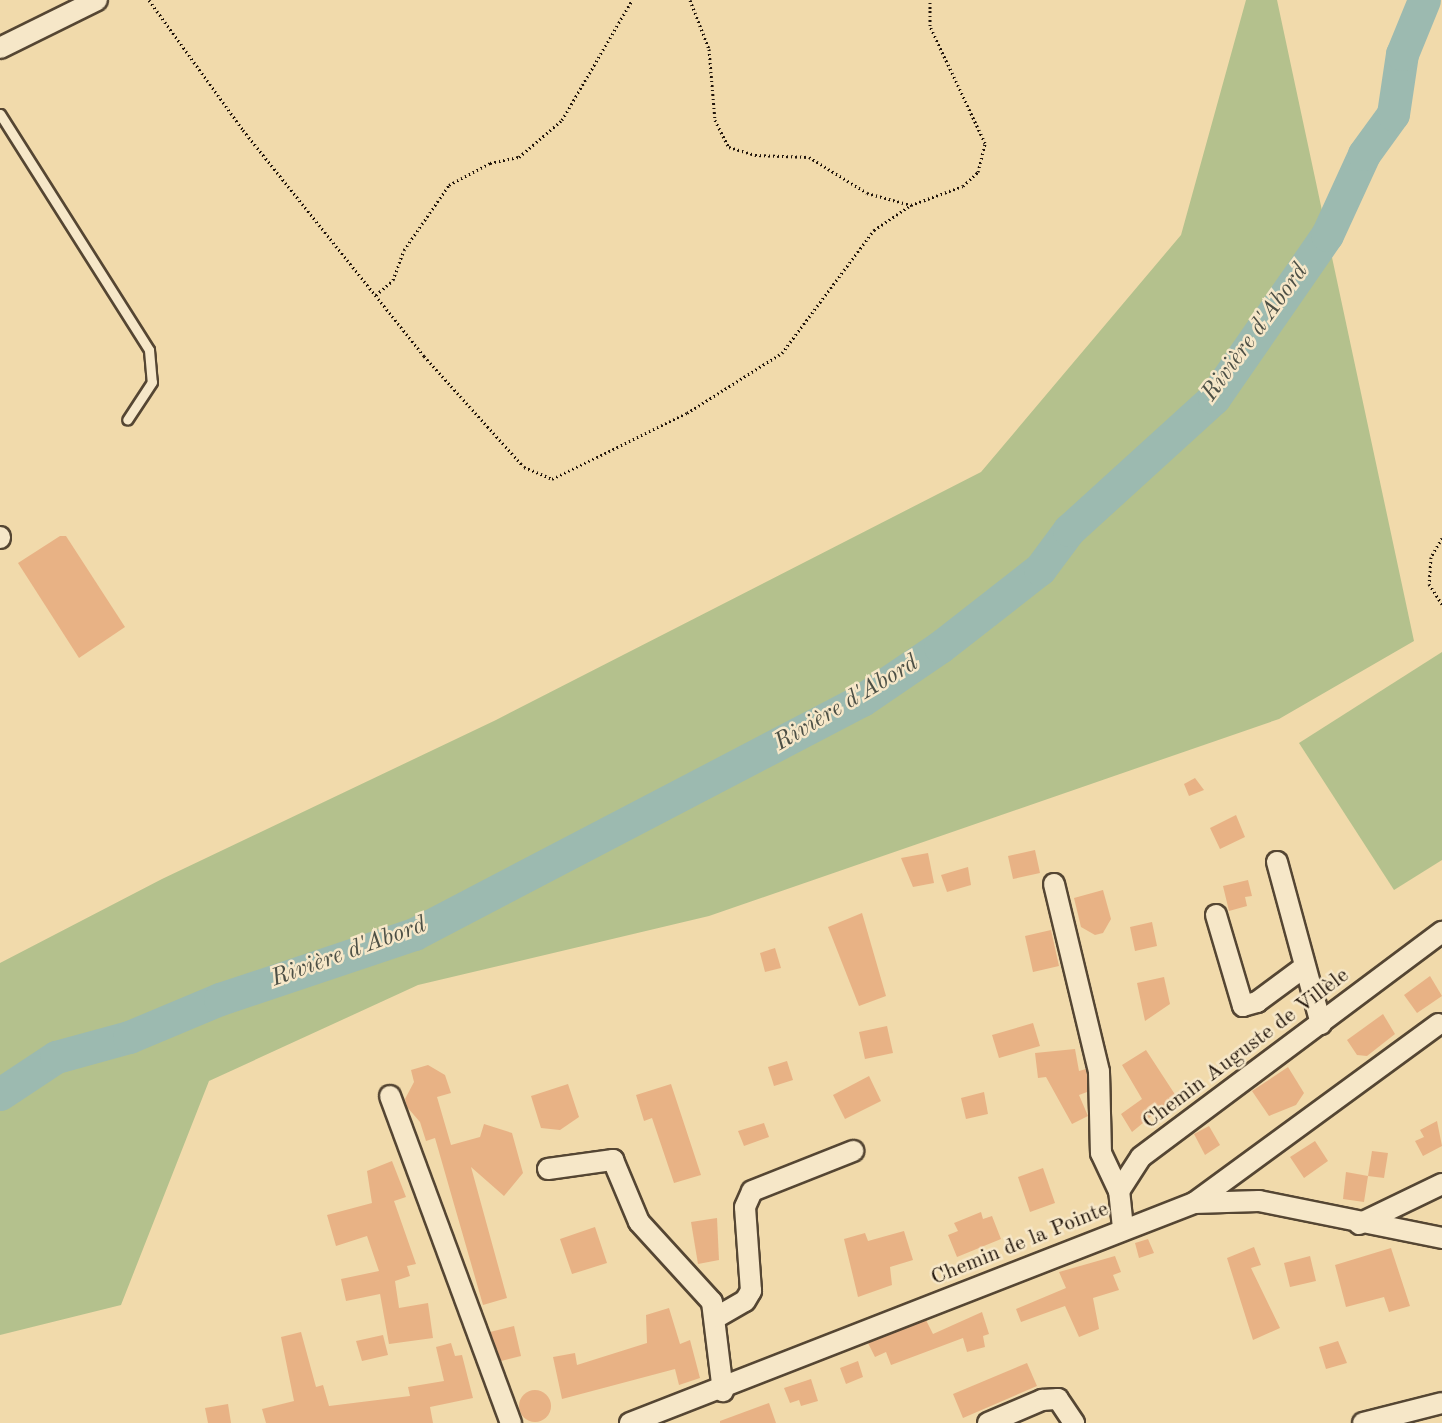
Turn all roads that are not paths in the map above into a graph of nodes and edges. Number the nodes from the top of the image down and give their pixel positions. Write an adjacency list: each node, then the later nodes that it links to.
1 (97, 0): 2 (street)
2 (0, 48)
3 (0, 114): 4 (lane)
4 (127, 420)
5 (1277, 862): 9 (street)
6 (1054, 884): 16 (street)
7 (1216, 915): 9 (street)
8 (1442, 932): 10 (street, Chemin Auguste de Villèle)
9 (1303, 968): 10 (street)
10 (1321, 1024): 16 (street, Chemin Auguste de Villèle)
11 (1438, 1024): 17 (street)
12 (390, 1096): 25 (street)
13 (853, 1151): 21 (street)
14 (548, 1169): 21 (street)
15 (1442, 1184): 18 (street)
16 (1119, 1191): 19 (street)
17 (1194, 1203): 18 (street, Chemin de la Pointe); 19 (street, Chemin de la Pointe)
18 (1359, 1224): 20 (street, Chemin de la Pointe)
19 (1123, 1228): 22 (street, Chemin de la Pointe)
20 (1442, 1238)
21 (717, 1317): 22 (street)
22 (723, 1390): 24 (street, Chemin de la Pointe)
23 (1442, 1403): 29 (street)
24 (674, 1416): 26 (street, Chemin de la Pointe)
25 (511, 1423)
26 (630, 1423)
27 (988, 1423): 28 (street)
28 (1074, 1423)
29 (1363, 1423)

